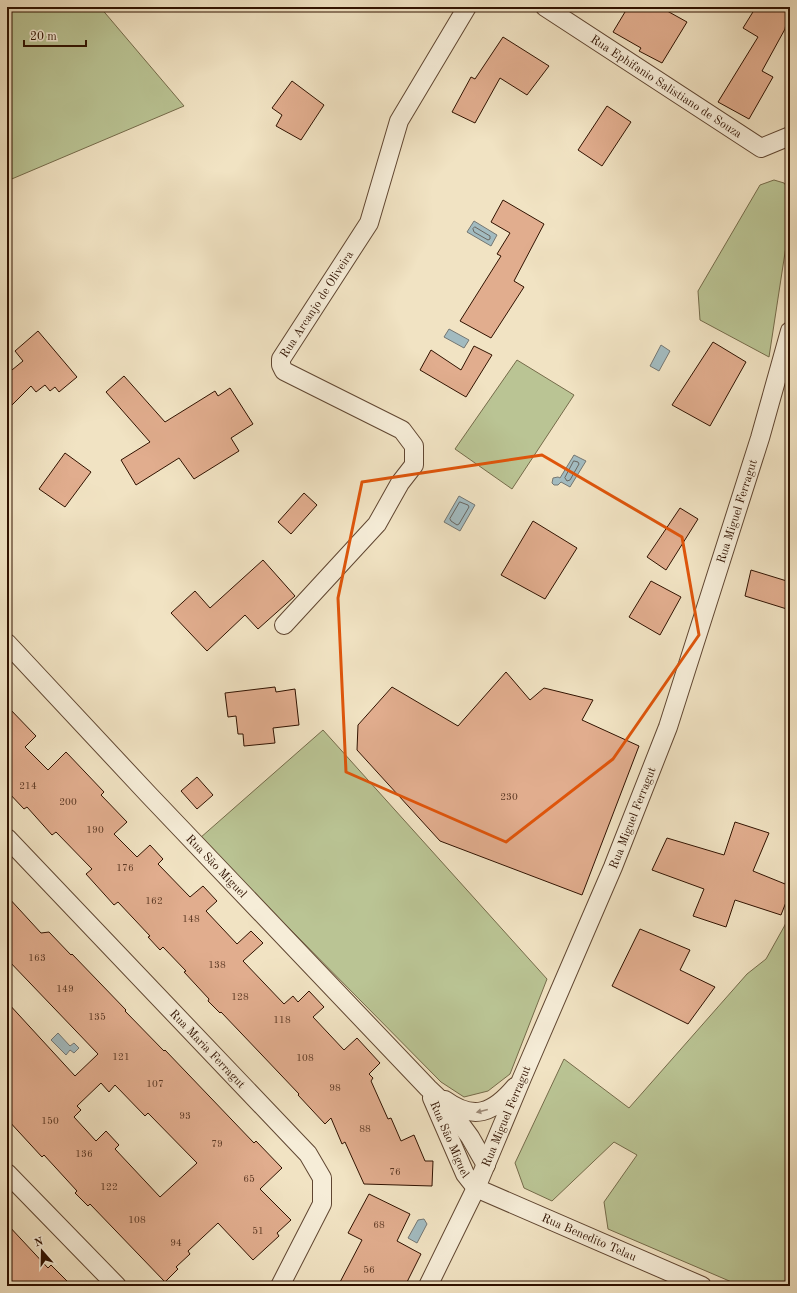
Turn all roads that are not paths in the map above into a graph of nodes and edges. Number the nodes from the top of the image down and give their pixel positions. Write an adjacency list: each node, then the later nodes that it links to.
1 (467, 7): 5 (street, Rua Arcanjo de Oliveira)
2 (546, 7): 3 (street, Rua Ephifanio Salistiano de Souza)
3 (790, 136)
4 (790, 331): 8 (street, Rua Miguel Ferragut)
5 (284, 625)
6 (7, 643): 9 (street, Rua São Miguel)
7 (7, 838): 14 (street, Rua Maria Ferragut)
8 (522, 1078): 9 (street, Rua São Miguel, one-way to 9); 10 (street, Rua Miguel Ferragut)
9 (428, 1088): 10 (street, Rua São Miguel); 12 (street, Rua São Miguel)
10 (486, 1165): 12 (street, Rua Miguel Ferragut)
11 (7, 1173): 13 (street)
12 (476, 1188): 15 (street, Rua Miguel Ferragut); 16 (street, Rua Benedito Telau)
13 (116, 1286)
14 (280, 1286)
15 (428, 1286)
16 (702, 1286)

